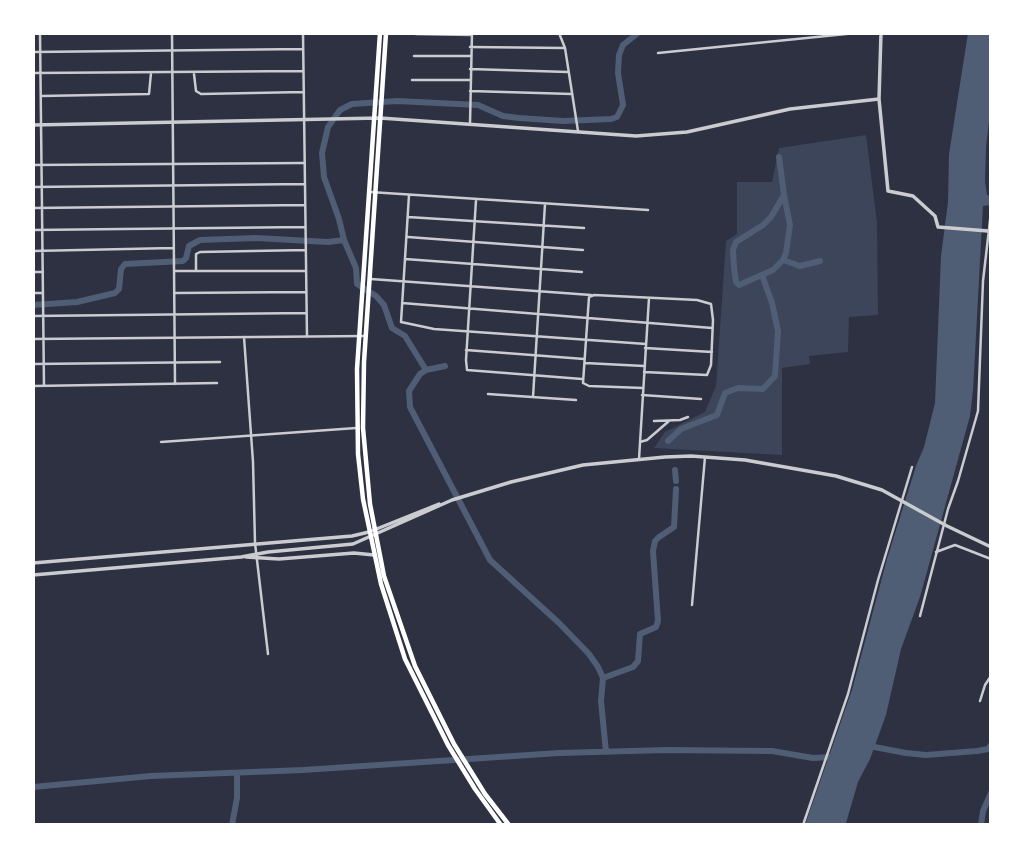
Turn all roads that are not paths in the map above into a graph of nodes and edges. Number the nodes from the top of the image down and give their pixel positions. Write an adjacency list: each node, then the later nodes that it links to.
1 (40, 33): 16 (street)
2 (172, 33): 14 (street)
3 (303, 33): 13 (street)
4 (380, 33): 34 (main road)
5 (386, 33): 34 (main road)
6 (559, 33): 12 (street)
7 (856, 33): 17 (street)
8 (881, 33): 35 (street)
9 (416, 34): 10 (street)
10 (472, 34): 11 (street)
11 (470, 47): 12 (street); 19 (street)
12 (565, 48): 22 (street)
13 (303, 49): 14 (street); 21 (street)
14 (172, 51): 16 (street); 26 (street)
15 (33, 52): 16 (street)
16 (40, 52): 24 (street)
17 (658, 53)
18 (414, 56): 19 (street)
19 (470, 56): 20 (street)
20 (470, 69): 22 (street); 29 (street)
21 (303, 71): 27 (street); 31 (street)
22 (568, 72): 32 (street)
23 (33, 73): 24 (street)
24 (40, 73): 25 (street); 33 (street)
25 (150, 73): 26 (street); 33 (street)
26 (172, 73): 27 (street); 38 (street)
27 (194, 73): 31 (street)
28 (412, 80): 29 (street)
29 (470, 80): 30 (street)
30 (470, 91): 32 (street); 40 (street)
31 (304, 92): 36 (street)
32 (572, 94): 42 (street)
33 (40, 96): 39 (street)
34 (378, 96): 37 (main road)
35 (879, 99): 42 (street); 70 (street)
36 (304, 118): 37 (street); 38 (street); 43 (street)
37 (377, 118): 40 (street); 51 (main road); 52 (main road)
38 (173, 122): 39 (street); 44 (street)
39 (41, 124): 41 (street); 46 (street)
40 (470, 124): 42 (street)
41 (33, 125)
42 (577, 128)
43 (304, 163): 44 (street); 47 (street)
44 (173, 164): 46 (street); 48 (street)
45 (33, 165): 46 (street)
46 (41, 165): 50 (street)
47 (305, 184): 48 (street); 56 (street)
48 (173, 186): 50 (street); 57 (street)
49 (33, 187): 50 (street)
50 (42, 187): 59 (street)
51 (369, 192): 52 (street); 88 (main road)
52 (376, 192): 53 (street); 88 (main road)
53 (409, 195): 54 (street); 62 (street)
54 (476, 200): 55 (street); 63 (street)
55 (545, 204): 60 (street); 64 (street)
56 (305, 205): 57 (street); 65 (street)
57 (173, 207): 59 (street); 66 (street)
58 (33, 208): 59 (street)
59 (42, 208): 68 (street)
60 (648, 210)
61 (991, 212): 70 (street)
62 (408, 217): 63 (street); 71 (street)
63 (475, 221): 64 (street); 72 (street)
64 (543, 226): 67 (street); 73 (street)
65 (305, 227): 66 (street); 75 (street)
66 (173, 228): 68 (street); 74 (street)
67 (584, 228)
68 (42, 229): 69 (street); 78 (street)
69 (33, 230)
70 (988, 232): 153 (street)
71 (407, 237): 72 (street); 79 (street)
72 (473, 242): 73 (street); 80 (street)
73 (542, 247): 76 (street); 82 (street)
74 (174, 248): 78 (street); 81 (street)
75 (306, 250): 83 (street); 84 (street)
76 (583, 250)
77 (33, 251): 78 (street)
78 (42, 251): 86 (street)
79 (405, 259): 80 (street); 89 (street)
80 (472, 264): 82 (street); 90 (street)
81 (174, 269): 83 (street); 94 (street)
82 (541, 269): 87 (street); 91 (street)
83 (196, 271): 84 (street)
84 (306, 271): 92 (street)
85 (33, 272): 86 (street)
86 (43, 272): 95 (street)
87 (582, 272)
88 (367, 278): 89 (street); 109 (main road); 109 (main road)
89 (403, 281): 90 (street); 98 (street)
90 (471, 286): 91 (street); 99 (street)
91 (539, 291): 96 (street); 102 (street)
92 (306, 292): 94 (street); 100 (street)
93 (33, 293): 95 (street)
94 (174, 293): 101 (street)
95 (43, 295): 104 (street)
96 (591, 295): 97 (street); 105 (street)
97 (649, 298): 106 (street); 107 (street)
98 (401, 303): 99 (street); 108 (street)
99 (469, 309): 102 (street); 108 (street)
100 (306, 313): 101 (street); 112 (street)
101 (174, 314): 104 (street); 113 (street)
102 (538, 314): 105 (street); 110 (street)
103 (33, 316): 104 (street)
104 (43, 316): 115 (street)
105 (586, 318): 106 (street); 116 (street)
106 (647, 322): 107 (street); 117 (street)
107 (712, 328): 119 (street)
108 (468, 331): 110 (street); 118 (street)
109 (363, 336): 112 (street); 143 (main road)
110 (536, 336): 116 (street); 120 (street)
111 (244, 337): 112 (street); 113 (street); 144 (street)
112 (307, 337)
113 (174, 338): 115 (street); 123 (street)
114 (33, 339): 115 (street)
115 (43, 339): 125 (street)
116 (585, 340): 117 (street); 121 (street)
117 (646, 346): 119 (street); 126 (street)
118 (466, 350): 120 (street); 128 (street)
119 (712, 352): 127 (street)
120 (535, 355): 121 (street); 128 (street)
121 (584, 361): 126 (street); 129 (street)
122 (220, 362): 123 (street)
123 (174, 363): 125 (street); 131 (street)
124 (33, 364): 125 (street)
125 (44, 364): 133 (street)
126 (644, 366): 127 (street)
127 (644, 372): 134 (street)
128 (534, 376): 129 (street); 137 (street)
129 (583, 379): 134 (street)
130 (217, 383): 131 (street)
131 (175, 384): 133 (street)
132 (33, 386): 133 (street)
133 (44, 386)
134 (643, 388): 136 (street)
135 (488, 394): 137 (street)
136 (642, 395): 138 (street); 146 (street)
137 (533, 397): 139 (street)
138 (701, 399)
139 (576, 400)
140 (688, 417): 142 (street)
141 (654, 421): 142 (street)
142 (670, 421): 146 (street)
143 (360, 428): 144 (street); 150 (main road)
144 (250, 436): 145 (street); 151 (street)
145 (161, 442)
146 (640, 442): 148 (street)
147 (705, 457): 148 (street); 152 (street); 159 (street)
148 (639, 459): 150 (street)
149 (912, 467): 167 (street)
150 (372, 534): 151 (street); 154 (main road); 155 (street); 164 (main road)
151 (255, 543): 157 (street); 161 (street)
152 (991, 547)
153 (936, 552): 156 (street); 160 (street)
154 (374, 555): 155 (street); 164 (main road)
155 (241, 557): 158 (street)
156 (991, 559)
157 (33, 563)
158 (33, 575)
159 (692, 606)
160 (920, 616)
161 (268, 654)
162 (991, 676): 163 (street)
163 (980, 701)
164 (451, 745): 165 (main road); 166 (main road)
165 (501, 825)
166 (509, 825)
167 (803, 825)

